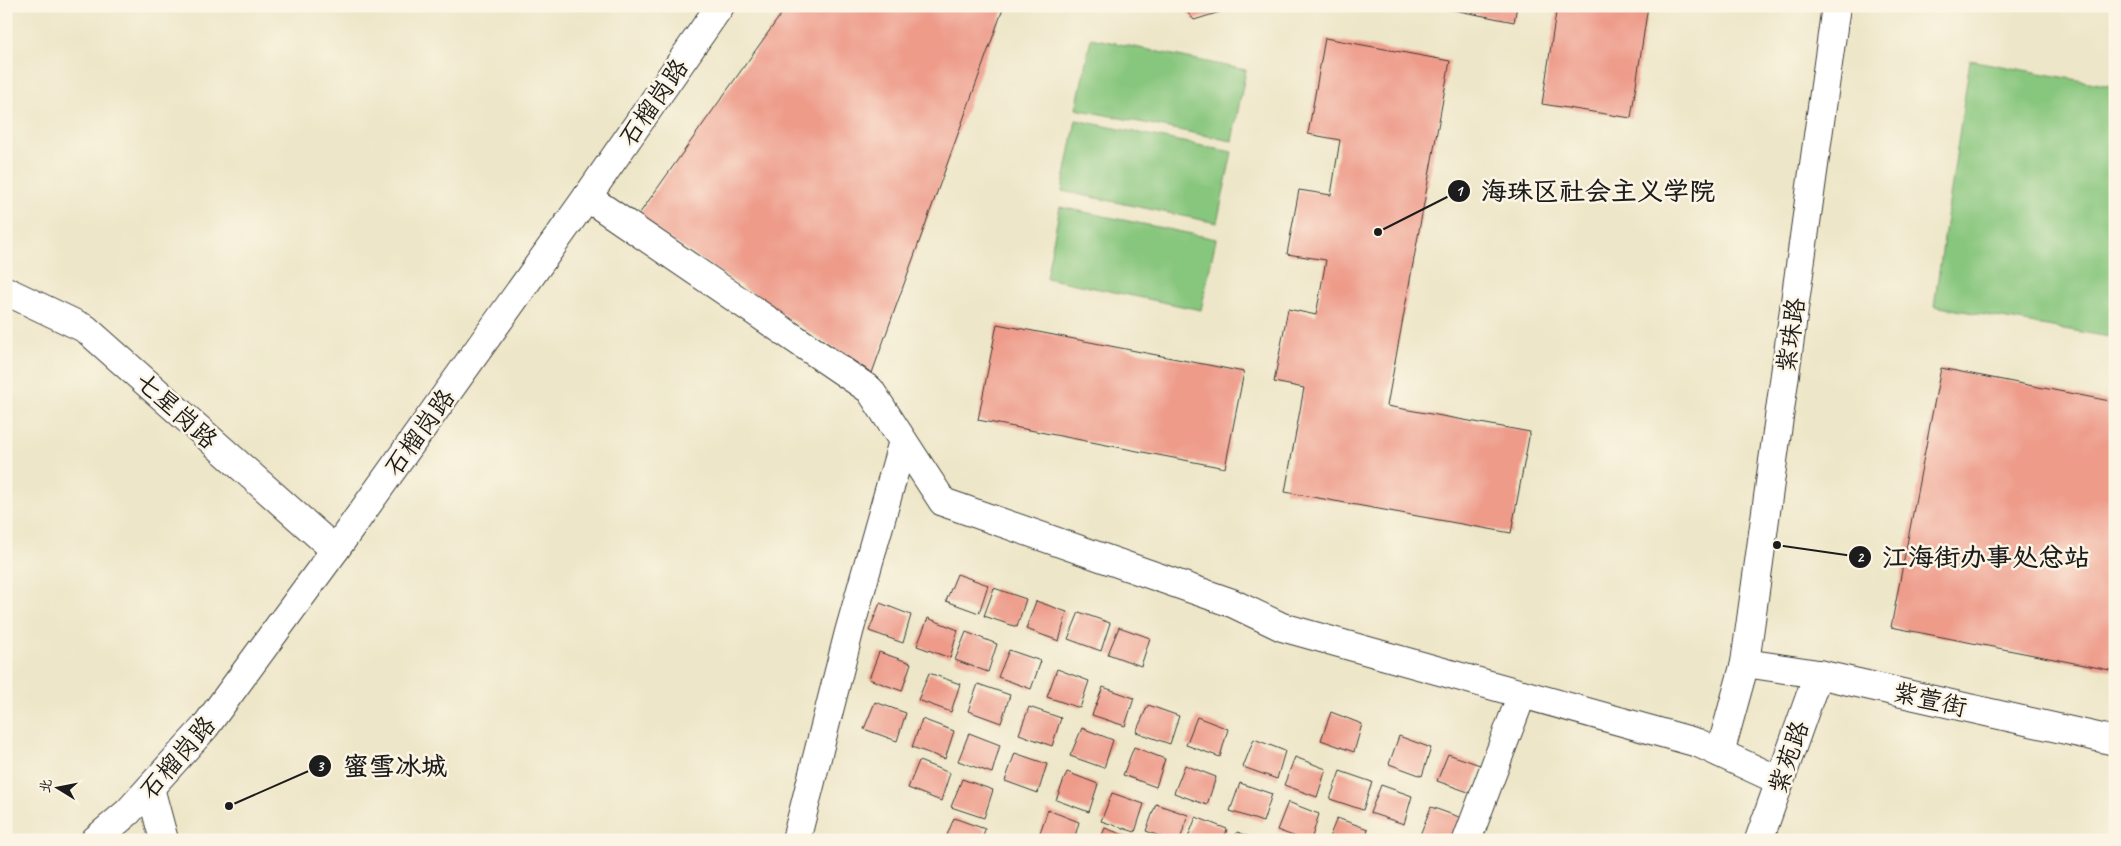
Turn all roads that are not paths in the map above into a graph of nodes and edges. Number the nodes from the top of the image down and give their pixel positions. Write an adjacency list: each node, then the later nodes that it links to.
1 (1836, 6): 7 (street, 紫珠路)
2 (712, 10): 3 (street, 石榴岗路)
3 (587, 197): 5 (street); 6 (street, 石榴岗路)
4 (6, 291): 6 (street, 七星岗路)
5 (903, 441): 9 (street); 16 (street)
6 (335, 550): 13 (street, 石榴岗路)
7 (1744, 663): 8 (street, 紫萱街); 11 (street, 紫珠路)
8 (1818, 674): 10 (street, 紫萱街); 12 (street, 紫苑路)
9 (1522, 694): 11 (street); 17 (street)
10 (2115, 740)
11 (1720, 753): 12 (street)
12 (1780, 781): 18 (street, 紫苑路)
13 (150, 788): 14 (street, 石榴岗路); 15 (street)
14 (95, 840)
15 (164, 840)
16 (796, 840)
17 (1467, 840)
18 (1759, 840)

